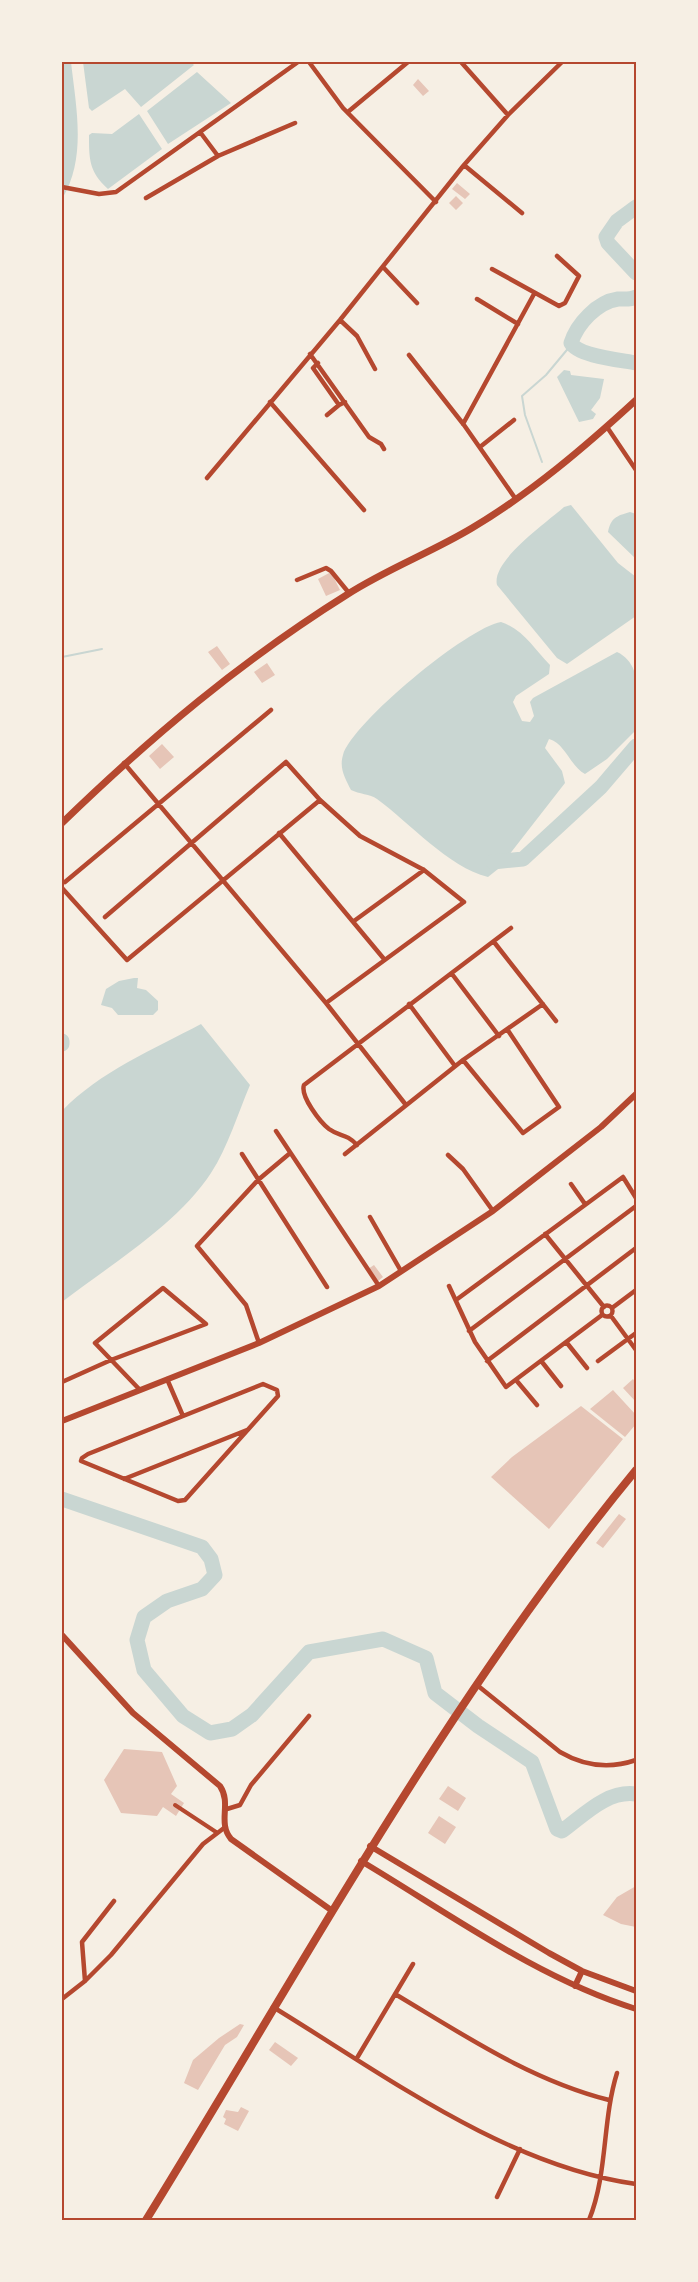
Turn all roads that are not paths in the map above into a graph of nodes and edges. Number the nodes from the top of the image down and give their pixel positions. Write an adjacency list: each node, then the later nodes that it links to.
1 (298, 62): 9 (street)
2 (309, 62): 6 (street)
3 (408, 62): 6 (street)
4 (461, 62): 7 (street)
5 (562, 62): 7 (street)
6 (349, 111): 14 (street)
7 (508, 115): 11 (street)
8 (295, 123): 10 (street)
9 (200, 132): 10 (street); 12 (street)
10 (218, 156): 13 (street)
11 (464, 165): 14 (street); 15 (street)
12 (62, 187)
13 (146, 198)
14 (436, 202): 17 (street)
15 (522, 213)
16 (557, 256): 19 (street)
17 (383, 267): 21 (street); 22 (street)
18 (492, 269): 19 (street)
19 (534, 294): 23 (street)
20 (477, 299): 23 (street)
21 (417, 303)
22 (340, 321): 24 (street); 27 (street)
23 (518, 324): 34 (street)
24 (310, 354): 26 (street); 29 (street)
25 (409, 355): 34 (street)
26 (318, 363): 30 (street); 31 (street)
27 (375, 369)
28 (636, 400): 35 (main road)
29 (270, 402): 39 (street); 41 (street)
30 (345, 402): 31 (street); 37 (street)
31 (339, 405): 32 (street)
32 (327, 415)
33 (514, 420): 36 (street)
34 (463, 424): 36 (street)
35 (607, 427): 38 (street); 40 (main road)
36 (480, 447): 40 (street)
37 (384, 449)
38 (636, 470)
39 (207, 478)
40 (515, 498): 43 (main road)
41 (364, 510)
42 (297, 580): 43 (street)
43 (349, 593): 45 (main road)
44 (271, 710): 47 (street)
45 (124, 763): 47 (street); 48 (main road)
46 (320, 800): 49 (street); 50 (street); 51 (street)
47 (159, 805): 50 (street); 53 (street)
48 (62, 823)
49 (279, 832): 52 (street); 56 (street)
50 (190, 844): 52 (street); 55 (street)
51 (424, 870): 56 (street); 59 (street)
52 (224, 881): 54 (street); 61 (street)
53 (65, 882)
54 (62, 888)
55 (105, 916)
56 (354, 921): 59 (street)
57 (511, 928): 58 (street)
58 (494, 942): 60 (street); 63 (street)
59 (384, 959): 61 (street)
60 (452, 974): 62 (street); 66 (street)
61 (326, 1003): 67 (street)
62 (409, 1004): 67 (street); 69 (street)
63 (543, 1004): 64 (street); 65 (street)
64 (556, 1021)
65 (507, 1029): 66 (street); 68 (street)
66 (499, 1036): 68 (street)
67 (357, 1044): 71 (street); 73 (street)
68 (463, 1060): 69 (street)
69 (455, 1066): 71 (street)
70 (636, 1094): 83 (street)
71 (406, 1105): 73 (street)
72 (276, 1131): 75 (street)
73 (357, 1146): 76 (street)
74 (242, 1154): 78 (street)
75 (289, 1154): 78 (street); 90 (street)
76 (345, 1154)
77 (448, 1155): 83 (street)
78 (258, 1180): 92 (street); 102 (street)
79 (571, 1184): 81 (street)
80 (636, 1198): 81 (street)
81 (585, 1204): 85 (street)
82 (636, 1206): 87 (street)
83 (493, 1211): 88 (street)
84 (370, 1217): 88 (street)
85 (545, 1234): 87 (street); 94 (street)
86 (636, 1248): 89 (street)
87 (566, 1260): 89 (street); 99 (street)
88 (401, 1271): 90 (street)
89 (587, 1285): 95 (street); 106 (street)
90 (379, 1286): 102 (street)
91 (449, 1286): 94 (street)
92 (327, 1287)
93 (636, 1290): 96 (street)
94 (456, 1300): 99 (street)
95 (604, 1307): 96 (street); 97 (street)
96 (612, 1308): 98 (street)
97 (602, 1314): 98 (street); 103 (street)
98 (611, 1316): 101 (street)
99 (469, 1331): 106 (street)
100 (636, 1333): 101 (street)
101 (627, 1340): 104 (street); 107 (street)
102 (259, 1343): 110 (street)
103 (567, 1343): 108 (street); 109 (street)
104 (636, 1350)
105 (111, 1360): 105 (street); 112 (street); 114 (street)
106 (487, 1361): 111 (street)
107 (598, 1361)
108 (542, 1362): 111 (street); 113 (street)
109 (587, 1368)
110 (167, 1379): 114 (street); 116 (street)
111 (516, 1380): 115 (street)
112 (62, 1382)
113 (561, 1386)
114 (140, 1390): 117 (street)
115 (537, 1405)
116 (183, 1416): 118 (street); 120 (street)
117 (62, 1422)
118 (248, 1429): 120 (street); 120 (street)
119 (636, 1470): 122 (main road)
120 (124, 1479)
121 (62, 1635): 126 (street)
122 (477, 1685): 124 (street); 129 (main road)
123 (309, 1716): 126 (street)
124 (636, 1760)
125 (175, 1805): 128 (street)
126 (226, 1809): 127 (street)
127 (224, 1828): 128 (street); 132 (street)
128 (216, 1832): 135 (street)
129 (370, 1846): 130 (main road); 134 (street)
130 (362, 1861): 132 (main road); 136 (street)
131 (114, 1901): 135 (street)
132 (332, 1910): 140 (main road)
133 (412, 1964): 138 (street)
134 (582, 1971): 136 (street); 137 (street)
135 (85, 1982): 139 (street)
136 (575, 1986): 141 (street)
137 (636, 1991)
138 (395, 1994): 142 (street); 144 (street)
139 (62, 1999)
140 (273, 2007): 142 (street); 149 (main road)
141 (636, 2009)
142 (357, 2058): 145 (street)
143 (617, 2073): 144 (street)
144 (609, 2100): 146 (street)
145 (520, 2149): 146 (street); 148 (street)
146 (603, 2176): 147 (street); 150 (street)
147 (636, 2184)
148 (497, 2197)
149 (146, 2220)
150 (589, 2220)

